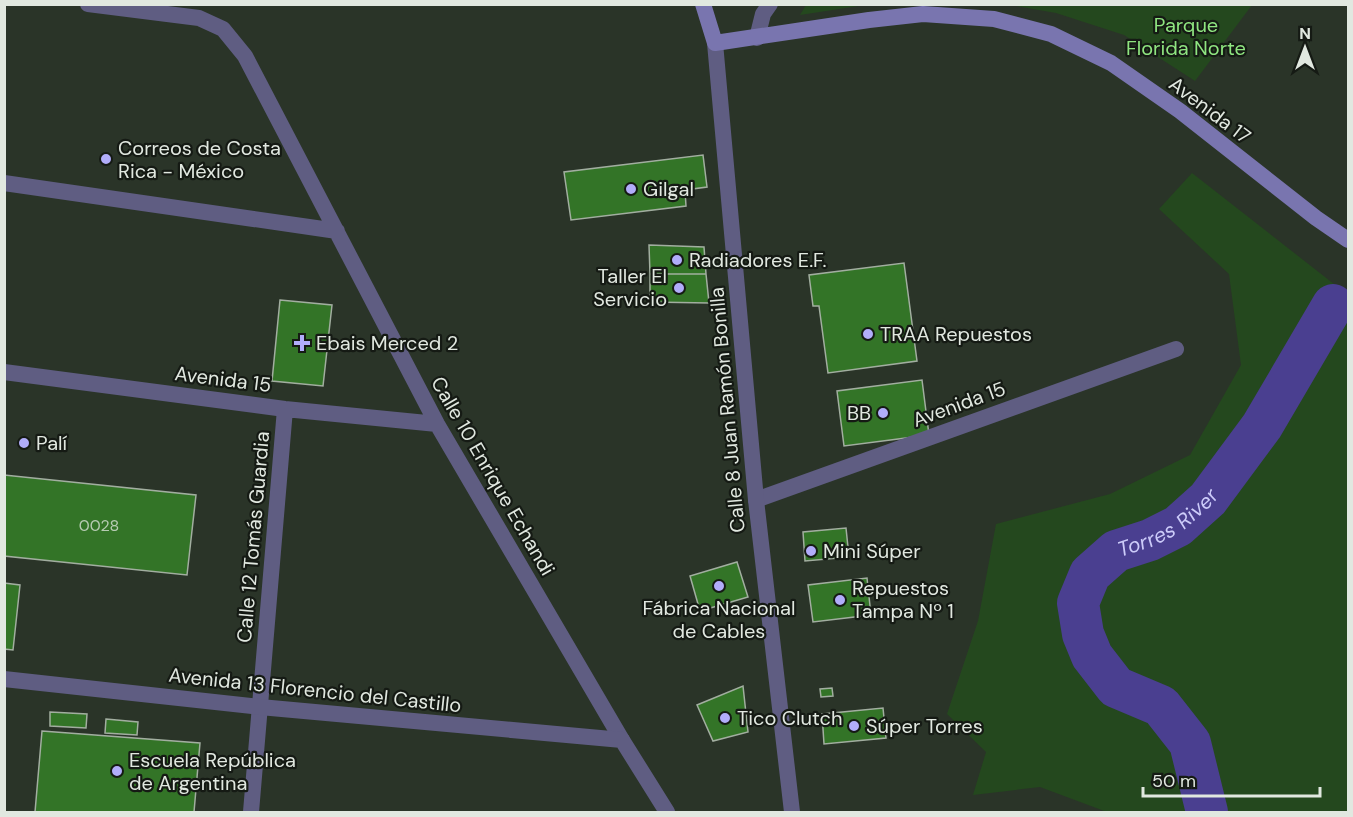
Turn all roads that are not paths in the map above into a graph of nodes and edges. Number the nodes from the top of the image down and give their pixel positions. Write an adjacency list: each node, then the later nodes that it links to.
1 (88, 4): 7 (street, Calle 10 Enrique Echandi)
2 (703, 4): 5 (main road, Calle 8 Juan Ramón Bonilla)
3 (770, 4): 4 (street)
4 (757, 38): 5 (main road, Avenida 17); 8 (main road, Avenida 17)
5 (715, 44): 13 (street, Calle 8 Juan Ramón Bonilla)
6 (4, 183): 7 (street)
7 (337, 231): 12 (street, Calle 10 Enrique Echandi)
8 (1348, 240)
9 (1176, 349): 13 (street, Avenida 15)
10 (4, 372): 11 (street, Avenida 15)
11 (285, 409): 12 (street, Avenida 15); 15 (street, Calle 12 Tomás Guardia)
12 (437, 424): 16 (street, Calle 10 Enrique Echandi)
13 (756, 500): 19 (street, Calle 8 Juan Ramón Bonilla)
14 (4, 679): 15 (street, Avenida 13 Florencio del Castillo)
15 (260, 707): 16 (street, Avenida 13 Florencio del Castillo); 17 (street, Calle 12 Tomás Guardia)
16 (622, 740): 18 (street, Calle 10 Enrique Echandi)
17 (251, 813)
18 (667, 813)
19 (792, 813)

